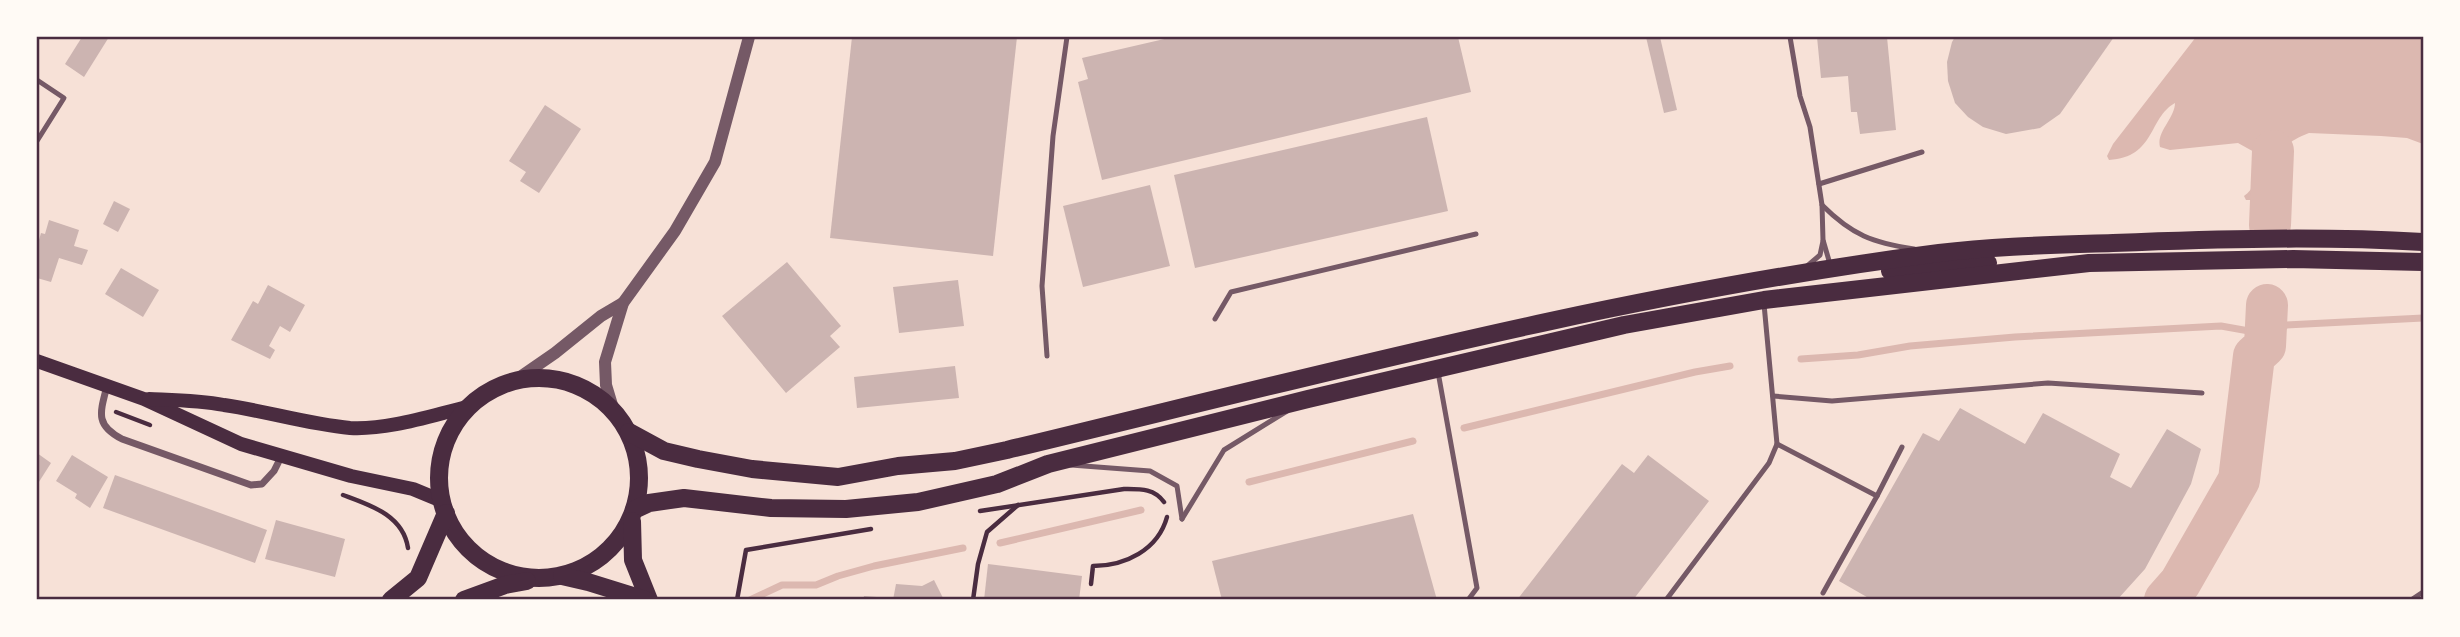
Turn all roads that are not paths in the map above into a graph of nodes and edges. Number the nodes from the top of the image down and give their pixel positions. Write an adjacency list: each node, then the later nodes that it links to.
1 (749, 37): 18 (street)
2 (1067, 37): 20 (lane)
3 (1790, 37): 7 (lane)
4 (37, 80): 5 (lane)
5 (37, 141)
6 (1922, 152): 7 (lane)
7 (1819, 184): 8 (lane)
8 (1822, 205): 10 (lane); 12 (lane)
9 (1476, 234): 19 (lane)
10 (1823, 240): 15 (lane); 16 (lane)
11 (2423, 242): 12 (main road)
12 (1943, 252): 15 (main road)
13 (2423, 262): 14 (main road)
14 (2089, 263): 15 (main road); 17 (main road)
15 (1831, 269): 16 (main road)
16 (1799, 274): 17 (main road)
17 (1761, 290): 21 (main road); 21 (main road); 26 (lane)
18 (623, 303): 23 (street); 29 (street)
19 (1215, 318)
20 (1046, 356)
21 (1434, 358): 28 (main road); 36 (main road); 48 (lane)
22 (37, 361): 24 (main road)
23 (513, 382): 29 (main road); 30 (main road)
24 (107, 386): 27 (main road); 35 (street)
25 (2202, 393): 26 (lane)
26 (1773, 396): 33 (lane)
27 (144, 399): 30 (main road); 35 (main road)
28 (1308, 399): 32 (main road); 37 (lane)
29 (612, 405): 31 (main road)
30 (471, 406): 39 (main road)
31 (629, 432): 36 (main road); 40 (main road)
32 (1130, 443): 36 (main road); 37 (main road)
33 (1777, 444): 38 (lane); 49 (lane)
34 (1902, 447): 38 (lane)
35 (281, 457): 39 (main road)
36 (1011, 462): 37 (main road); 40 (main road)
37 (1048, 464)
38 (1877, 496): 44 (lane)
39 (444, 507): 42 (main road); 45 (main road)
40 (633, 514): 41 (main road); 47 (main road)
41 (559, 576): 42 (main road); 47 (main road)
42 (537, 578): 46 (main road)
43 (2423, 592): 50 (lane)
44 (1823, 593)
45 (391, 600)
46 (464, 600)
47 (647, 600)
48 (1468, 600)
49 (1666, 600)
50 (2411, 600)

